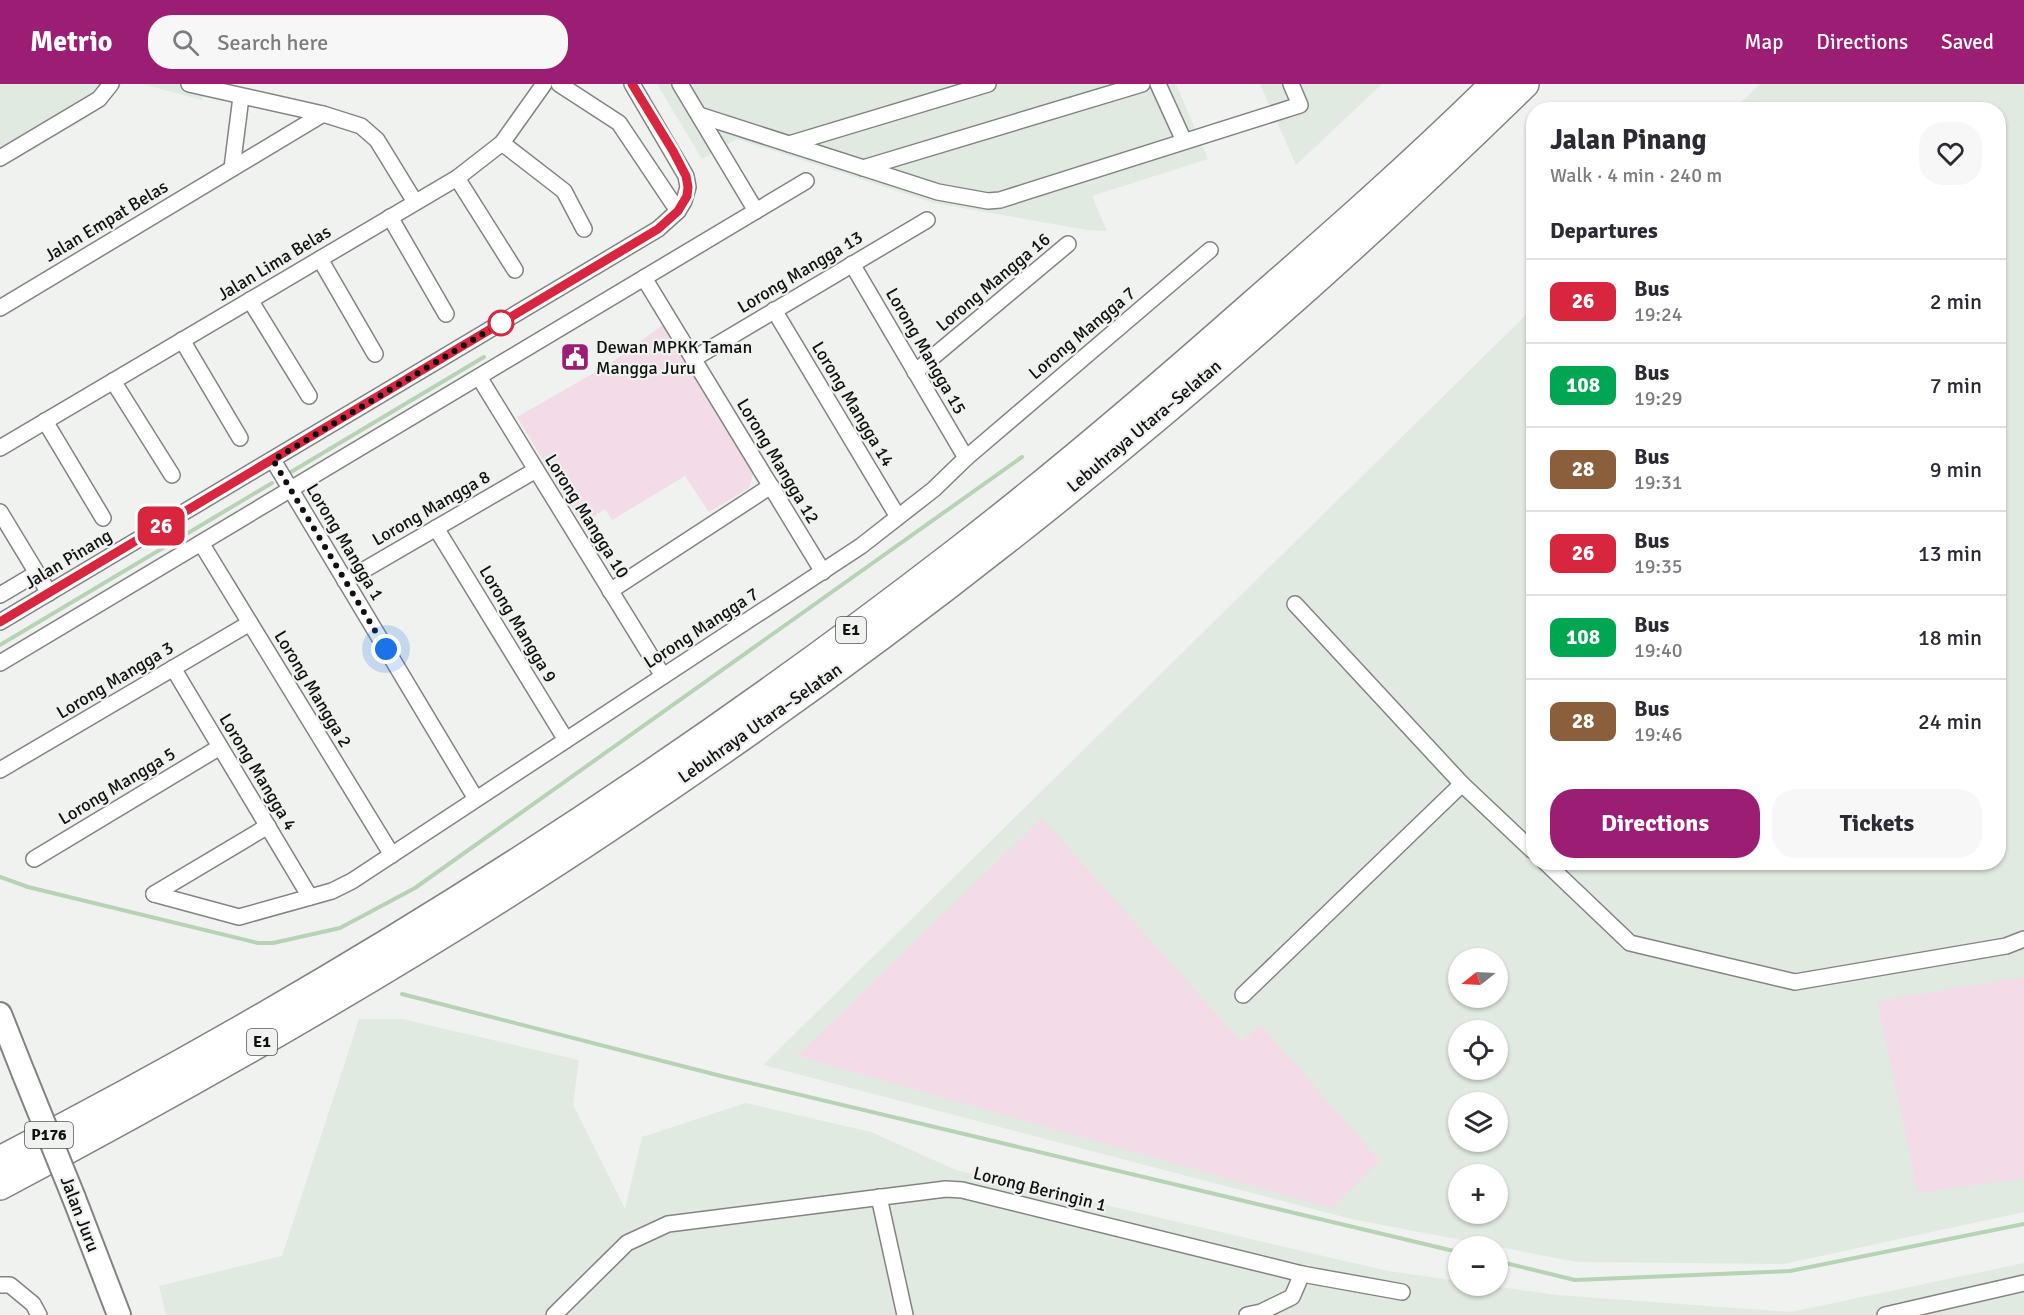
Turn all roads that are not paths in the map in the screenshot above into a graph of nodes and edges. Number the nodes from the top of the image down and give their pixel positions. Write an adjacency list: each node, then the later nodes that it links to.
1 (111, 84): 21 (street)
2 (189, 84): 13 (street)
3 (544, 84): 18 (street, Jalan Lima Belas)
4 (559, 84): 27 (street)
5 (632, 84): 27 (street)
6 (680, 84): 15 (street)
7 (988, 84): 19 (street)
8 (1142, 84): 23 (street)
9 (1158, 84): 17 (street)
10 (1291, 84): 17 (street)
11 (1494, 84): 89 (highway, Lebuhraya Utara–Selatan / E1)
12 (1525, 84): 90 (highway, Lebuhraya Utara–Selatan / E1)
13 (242, 97): 14 (street); 22 (street)
14 (323, 114): 22 (street, Jalan Empat Belas); 26 (street)
15 (699, 115): 16 (street); 20 (street)
16 (744, 129): 19 (street); 20 (street)
17 (1184, 141): 23 (street)
18 (502, 143): 24 (street, Jalan Lima Belas); 31 (street)
19 (789, 144): 23 (street)
20 (719, 149): 28 (street)
21 (0, 158)
22 (232, 168): 39 (street, Jalan Empat Belas)
23 (863, 168)
24 (457, 178): 26 (street, Jalan Lima Belas); 36 (street)
25 (806, 181): 28 (street)
26 (415, 202): 29 (street, Jalan Lima Belas)
27 (678, 211): 53 (street, Jalan Pinang)
28 (756, 211): 37 (street)
29 (390, 217): 34 (street, Jalan Lima Belas); 41 (street)
30 (927, 220): 35 (street, Lorong Mangga 13)
31 (584, 230)
32 (1068, 244): 45 (street, Lorong Mangga 16)
33 (1210, 250): 52 (street, Lorong Mangga 7)
34 (320, 258): 38 (street, Jalan Lima Belas); 43 (street)
35 (852, 264): 40 (street, Lorong Mangga 13); 45 (street, Lorong Mangga 15)
36 (515, 270)
37 (644, 278): 44 (street, Lorong Mangga 12); 46 (street)
38 (250, 300): 42 (street, Jalan Lima Belas); 48 (street)
39 (0, 308)
40 (774, 310): 44 (street, Lorong Mangga 13); 59 (street, Lorong Mangga 14)
41 (446, 314)
42 (182, 340): 47 (street, Jalan Lima Belas); 50 (street)
43 (375, 354)
44 (693, 359): 56 (street, Lorong Mangga 12)
45 (915, 372): 52 (street, Lorong Mangga 15)
46 (478, 377): 54 (street, Lorong Mangga 10); 57 (street)
47 (113, 381): 49 (street, Jalan Lima Belas); 55 (street)
48 (309, 396)
49 (45, 421): 51 (street, Jalan Lima Belas); 60 (street)
50 (240, 438)
51 (0, 448)
52 (966, 458): 59 (street, Lorong Mangga 7)
53 (273, 460): 57 (street, Lorong Mangga 1); 67 (street, Jalan Pinang)
54 (536, 470): 61 (street, Lorong Mangga 8); 66 (street, Lorong Mangga 10)
55 (172, 475)
56 (771, 486): 63 (street, Lorong Mangga 12); 66 (street)
57 (290, 489): 62 (street); 65 (street, Lorong Mangga 1)
58 (0, 512): 64 (street)
59 (898, 517): 63 (street, Lorong Mangga 7)
60 (102, 518)
61 (436, 528): 65 (street, Lorong Mangga 8); 75 (street, Lorong Mangga 9)
62 (201, 543): 71 (street, Lorong Mangga 2); 72 (street)
63 (823, 572): 74 (street, Lorong Mangga 7)
64 (37, 573): 67 (street); 68 (street)
65 (345, 581): 79 (street, Lorong Mangga 1)
66 (610, 591): 74 (street, Lorong Mangga 10)
67 (49, 592): 70 (street, Jalan Pinang)
68 (0, 595)
69 (1295, 604): 78 (street)
70 (0, 622)
71 (250, 622): 73 (street, Lorong Mangga 3); 82 (street, Lorong Mangga 2)
72 (0, 663)
73 (172, 668): 76 (street, Lorong Mangga 4); 77 (street, Lorong Mangga 3)
74 (663, 676): 75 (street, Lorong Mangga 7)
75 (566, 740): 79 (street, Lorong Mangga 7)
76 (220, 747): 80 (street, Lorong Mangga 4); 83 (street, Lorong Mangga 5)
77 (0, 770)
78 (1462, 784): 81 (street); 87 (street)
79 (476, 799): 82 (street, Lorong Mangga 7)
80 (268, 826): 85 (street, Lorong Mangga 4); 85 (street, Lorong Mangga 7)
81 (1526, 844)
82 (392, 855): 85 (street, Lorong Mangga 7)
83 (34, 859)
84 (1553, 870): 86 (street)
85 (310, 897)
86 (2024, 939)
87 (1243, 995)
88 (0, 1014): 98 (main road, Jalan Juru / P176, bridge)
89 (0, 1160)
90 (0, 1186)
91 (879, 1197): 92 (street, Lorong Beringin 1); 99 (street, Lorong Beringin 1); 100 (street)
92 (1302, 1274): 95 (street, Lorong Beringin 1); 101 (street)
93 (2024, 1283): 96 (street)
94 (0, 1285): 97 (street)
95 (1402, 1292)
96 (1888, 1313)
97 (39, 1315)
98 (119, 1315)
99 (554, 1315)
100 (905, 1315)
101 (1247, 1315)

